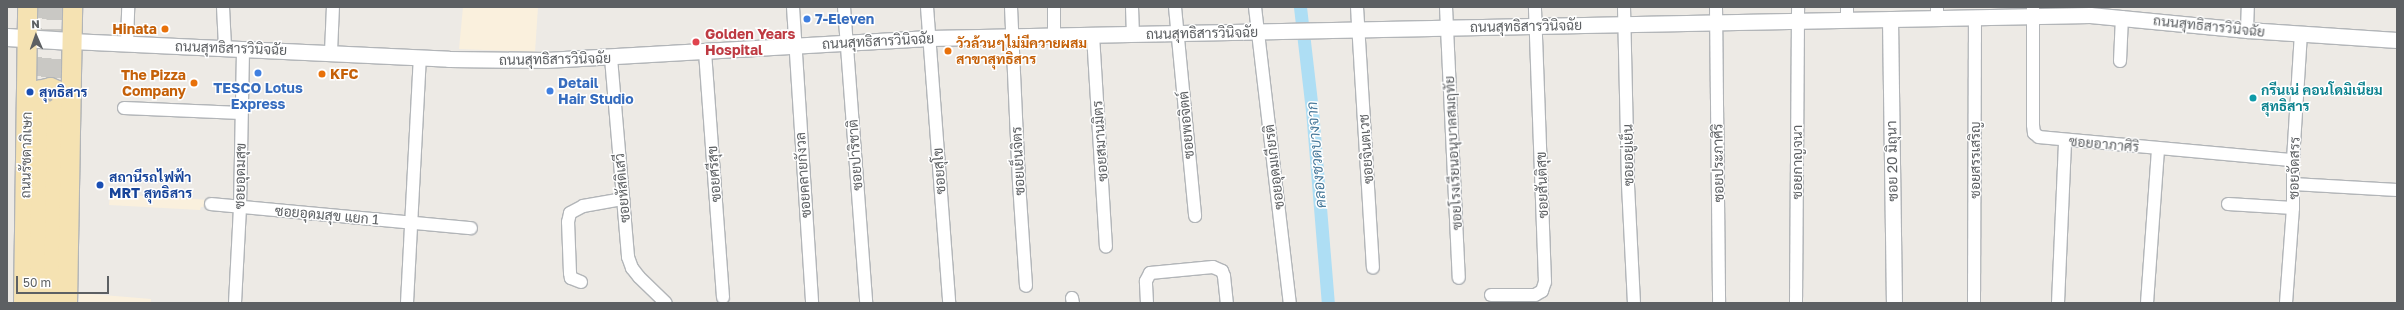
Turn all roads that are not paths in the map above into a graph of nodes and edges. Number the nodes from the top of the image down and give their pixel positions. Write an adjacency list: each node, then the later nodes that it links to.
1 (27, 7): 40 (main road, ถนนรัชดาภิเษก)
2 (72, 7): 42 (main road, ถนนรัชดาภิเษก)
3 (128, 7): 44 (street)
4 (223, 7): 46 (street)
5 (333, 7): 49 (street)
6 (793, 7): 47 (street, ซอยคลายกังวล)
7 (844, 7): 45 (street, ซอยปาริชาติ)
8 (927, 7): 41 (street, ซอยสุโข)
9 (1011, 7): 39 (street, ซอยเย็นจิตร)
10 (1054, 7): 38 (street)
11 (1132, 7): 35 (street)
12 (1175, 7): 34 (street, ซอยพอจิตต์)
13 (1255, 7): 33 (street, ซอยอุดมเกียรติ)
14 (1357, 7): 31 (street, ซอยจินตเวช)
15 (1446, 7): 30 (street, ซอยโรงเรียนอนุบาลสมฤทัย)
16 (1535, 7): 29 (street)
17 (1624, 7): 28 (street, ซอยอยู่เย็น)
18 (1716, 7): 27 (street, ซอยประภาศิริ)
19 (2248, 7): 32 (street)
20 (2033, 12): 24 (street, ถนนสุทธิสารวินิจฉัย); 25 (street, ถนนสุทธิสารวินิจฉัย); 57 (street, ซอยอาภาศิริ)
21 (1847, 13): 23 (street, ถนนสุทธิสารวินิจฉัย); 26 (street, ถนนสุทธิสารวินิจฉัย)
22 (1937, 13): 24 (street, ถนนสุทธิสารวินิจฉัย); 26 (street, ถนนสุทธิสารวินิจฉัย)
23 (1798, 14): 27 (street, ถนนสุทธิสารวินิจฉัย); 92 (street, ซอยกาญจนา)
24 (1975, 17): 94 (street, ซอยสรรเสริญ)
25 (2122, 17): 32 (street, ถนนสุทธิสารวินิจฉัย); 53 (street)
26 (1890, 19): 93 (street, ซอย 20 มิถุนา)
27 (1716, 22): 28 (street, ถนนสุทธิสารวินิจฉัย); 91 (street, ซอยประภาศิริ)
28 (1625, 24): 29 (street, ถนนสุทธิสารวินิจฉัย); 90 (street, ซอยอยู่เย็น)
29 (1536, 26): 30 (street, ถนนสุทธิสารวินิจฉัย); 75 (street, ซอยสันติสุข)
30 (1447, 28): 31 (street, ถนนสุทธิสารวินิจฉัย); 72 (street, ซอยโรงเรียนอนุบาลสมฤทัย)
31 (1358, 30): 33 (street, ถนนสุทธิสารวินิจฉัย); 71 (street, ซอยจินตเวช)
32 (2247, 30): 36 (street, ถนนสุทธิสารวินิจฉัย)
33 (1258, 32): 34 (street, ถนนสุทธิสารวินิจฉัย); 89 (street, ซอยอุดมเกียรติ)
34 (1178, 33): 35 (street, ถนนสุทธิสารวินิจฉัย); 67 (street, ซอยพอจิตต์)
35 (1133, 34): 37 (street, ถนนสุทธิสารวินิจฉัย)
36 (2301, 34): 43 (street, ถนนสุทธิสารวินิจฉัย); 59 (street, ซอยจัดสรร)
37 (1093, 35): 38 (street, ถนนสุทธิสารวินิจฉัย); 70 (street, ซอยสมานมิตร)
38 (1054, 36): 39 (street, ถนนสุทธิสารวินิจฉัย)
39 (1012, 37): 41 (street, ถนนสุทธิสารวินิจฉัย); 74 (street, ซอยเย็นจิตร)
40 (16, 38): 42 (main road, ถนนสุทธิสารวินิจฉัย); 54 (main road, ถนนรัชดาภิเษก)
41 (929, 38): 45 (street, ถนนสุทธิสารวินิจฉัย); 86 (street, ซอยสุโข)
42 (71, 40): 44 (street, ถนนสุทธิสารวินิจฉัย); 54 (main road, ถนนรัชดาภิเษก)
43 (2397, 40)
44 (127, 43): 46 (street, ถนนสุทธิสารวินิจฉัย)
45 (847, 43): 47 (street, ถนนสุทธิสารวินิจฉัย); 85 (street, ซอยปาริชาติ)
46 (225, 46): 48 (street, ถนนสุทธิสารวินิจฉัย)
47 (794, 46): 50 (street, ถนนสุทธิสารวินิจฉัย); 84 (street, ซอยคลายกังวล)
48 (243, 48): 49 (street, ถนนสุทธิสารวินิจฉัย); 56 (street, ซอยอุดมสุข)
49 (331, 52): 51 (street, ถนนสุทธิสารวินิจฉัย)
50 (704, 52): 52 (street, ถนนสุทธิสารวินิจฉัย); 76 (street, ซอยศรีสุข)
51 (420, 57): 52 (street, ถนนสุทธิสารวินิจฉัย); 68 (street)
52 (611, 58): 62 (street, ซอยหัสดิเสวี)
53 (2120, 61)
54 (48, 107): 77 (main road, ถนนรัชดาภิเษก); 78 (main road, ถนนรัชดาภิเษก); 79 (main road, ถนนรัชดาภิเษก); 80 (main road, ถนนรัชดาภิเษก)
55 (124, 108): 56 (street)
56 (241, 113): 65 (street, ซอยอุดมสุข)
57 (2065, 140): 58 (street, ซอยอาภาศิริ); 95 (street)
58 (2158, 149): 59 (street, ซอยอาภาศิริ); 96 (street)
59 (2293, 160): 60 (street, ซอยจัดสรร)
60 (2293, 184): 61 (street); 66 (street, ซอยจัดสรร)
61 (2397, 190)
62 (622, 199): 73 (street); 83 (street, ซอยหัสดิเสวี)
63 (211, 204): 65 (street, ซอยอุดมสุข แยก 1)
64 (2228, 204): 66 (street)
65 (240, 207): 68 (street, ซอยอุดมสุข แยก 1); 81 (street, ซอยอุดมสุข)
66 (2293, 208): 97 (street, ซอยจัดสรร)
67 (1195, 216)
68 (413, 223): 69 (street, ซอยอุดมสุข แยก 1); 82 (street)
69 (471, 228)
70 (1106, 247)
71 (1373, 268)
72 (1459, 278)
73 (581, 282)
74 (1026, 286)
75 (1491, 295)
76 (723, 297)
77 (23, 303)
78 (40, 303)
79 (53, 303)
80 (68, 303)
81 (235, 303)
82 (407, 303)
83 (666, 303)
84 (812, 303)
85 (866, 303)
86 (949, 303)
87 (1147, 303): 88 (street)
88 (1227, 303)
89 (1290, 303)
90 (1634, 303)
91 (1719, 303)
92 (1796, 303)
93 (1894, 303)
94 (1974, 303)
95 (2058, 303)
96 (2147, 303)
97 (2286, 303)

